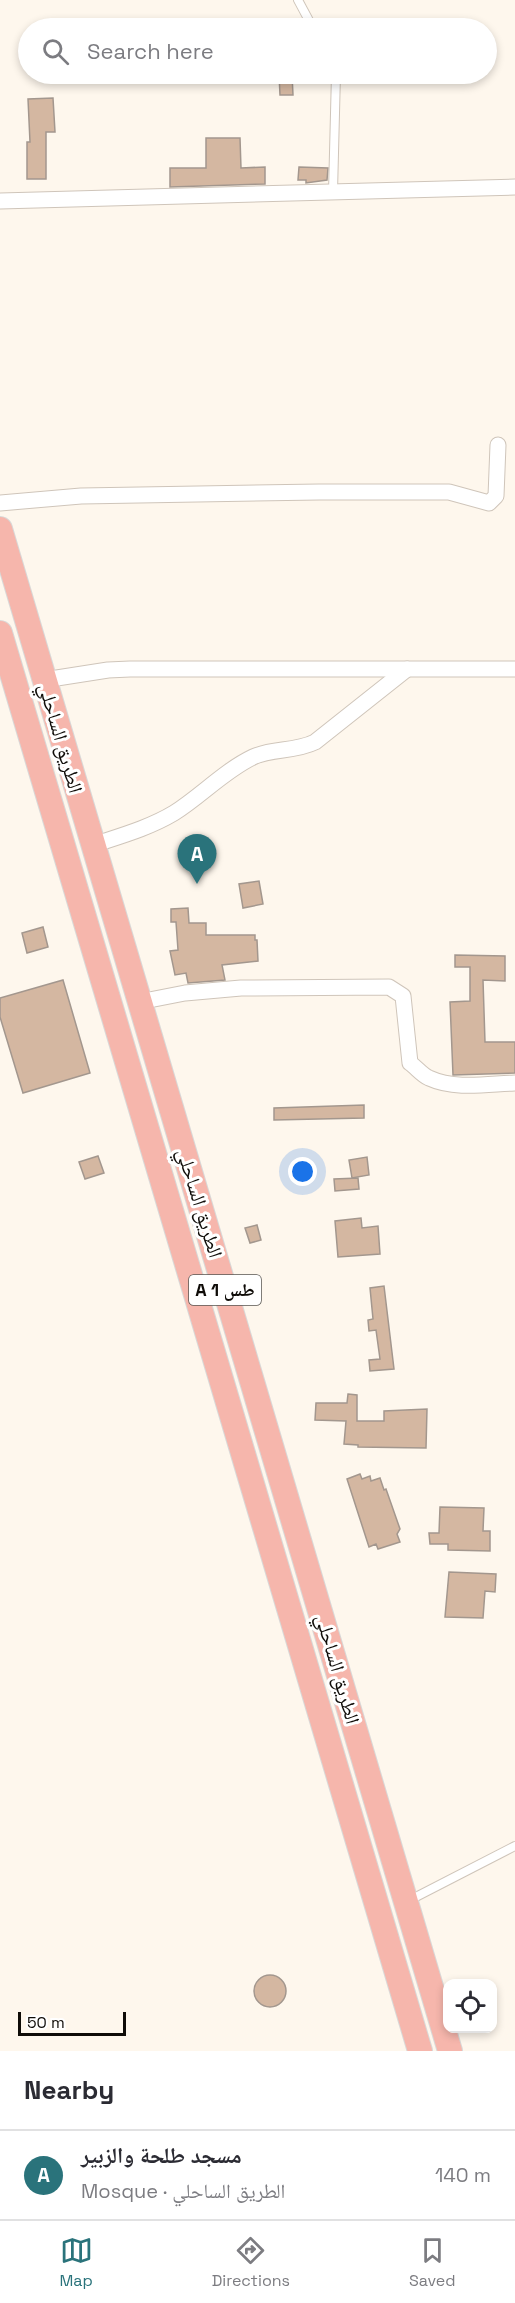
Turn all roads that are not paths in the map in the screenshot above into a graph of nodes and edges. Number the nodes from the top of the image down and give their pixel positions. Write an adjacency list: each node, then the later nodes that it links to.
1 (298, 0): 2 (lane)
2 (308, 18)
3 (336, 84): 5 (lane)
4 (515, 187): 5 (street)
5 (333, 192): 6 (street)
6 (0, 201)
7 (498, 445): 8 (street)
8 (0, 503)
9 (0, 528): 13 (highway, الطريق الساحلي / A 1 طس)
10 (0, 633): 19 (highway, الطريق الساحلي / A 1 طس)
11 (406, 669): 12 (street); 13 (street); 14 (street)
12 (515, 669)
13 (45, 680): 14 (highway, الطريق الساحلي / A 1 طس)
14 (93, 845): 15 (highway, الطريق الساحلي / A 1 طس)
15 (139, 1002): 16 (street); 18 (highway, الطريق الساحلي / A 1 طس)
16 (515, 1083)
17 (515, 1846): 18 (lane)
18 (406, 1902): 20 (highway, الطريق الساحلي / A 1 طس)
19 (420, 2051)
20 (450, 2051)

